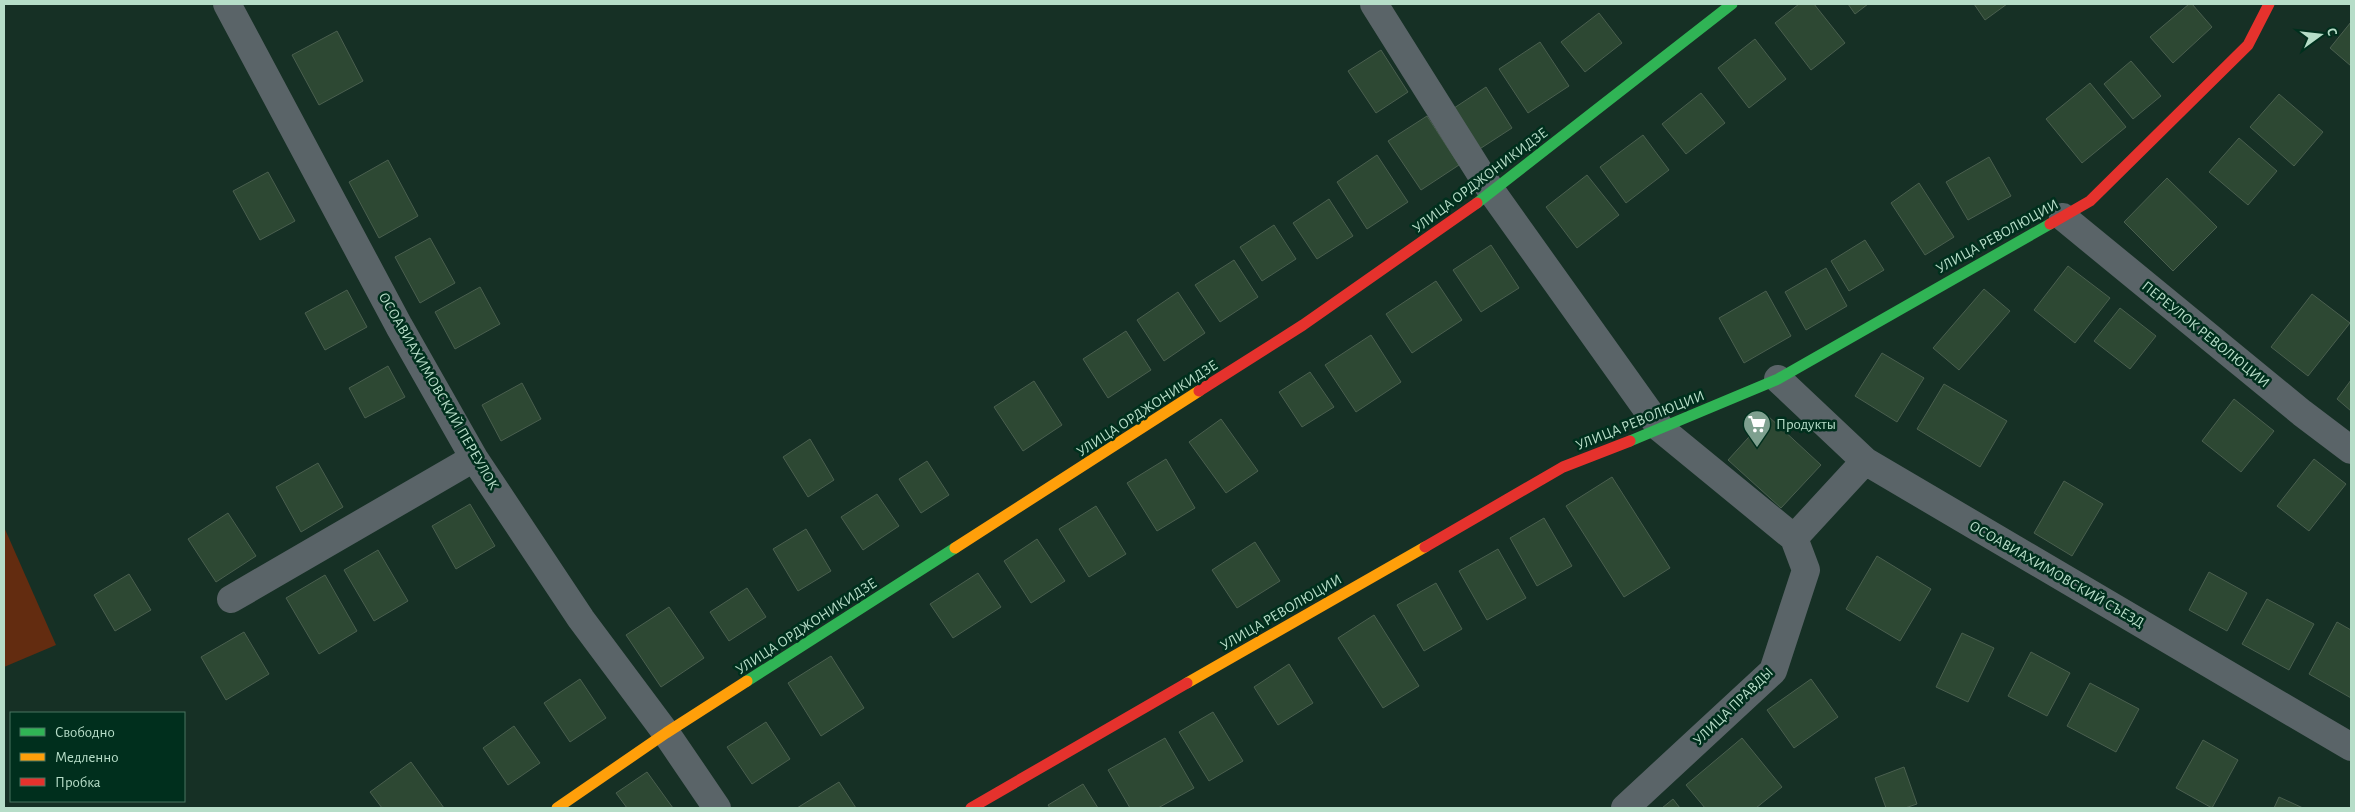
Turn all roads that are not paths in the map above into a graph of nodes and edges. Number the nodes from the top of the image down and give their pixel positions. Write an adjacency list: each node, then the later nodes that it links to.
1 (227, 4): 10 (street, ОСОАВИАХИМОВСКИЙ ПЕРЕУЛОК)
2 (1374, 4): 5 (street)
3 (1732, 4): 5 (street, УЛИЦА ОРДЖОНИКИДЗЕ)
4 (2270, 4): 6 (street, УЛИЦА РЕВОЛЮЦИИ)
5 (1492, 192): 8 (street); 14 (street, УЛИЦА ОРДЖОНИКИДЗЕ)
6 (2063, 217): 7 (street, УЛИЦА РЕВОЛЮЦИИ); 9 (street, ПЕРЕУЛОК РЕВОЛЮЦИИ)
7 (1778, 379): 8 (street, УЛИЦА РЕВОЛЮЦИИ); 11 (street, ОСОАВИАХИМОВСКИЙ СЪЕЗД)
8 (1661, 429): 12 (street); 18 (street, УЛИЦА РЕВОЛЮЦИИ)
9 (2351, 450)
10 (474, 458): 13 (street); 14 (street, ОСОАВИАХИМОВСКИЙ ПЕРЕУЛОК)
11 (1865, 461): 12 (street); 15 (street, ОСОАВИАХИМОВСКИЙ СЪЕЗД)
12 (1794, 538): 19 (street, УЛИЦА ПРАВДЫ)
13 (231, 599)
14 (666, 733): 16 (street, УЛИЦА ОРДЖОНИКИДЗЕ); 17 (street, ОСОАВИАХИМОВСКИЙ ПЕРЕУЛОК)
15 (2351, 747)
16 (557, 808)
17 (717, 808)
18 (971, 808)
19 (1625, 808)

